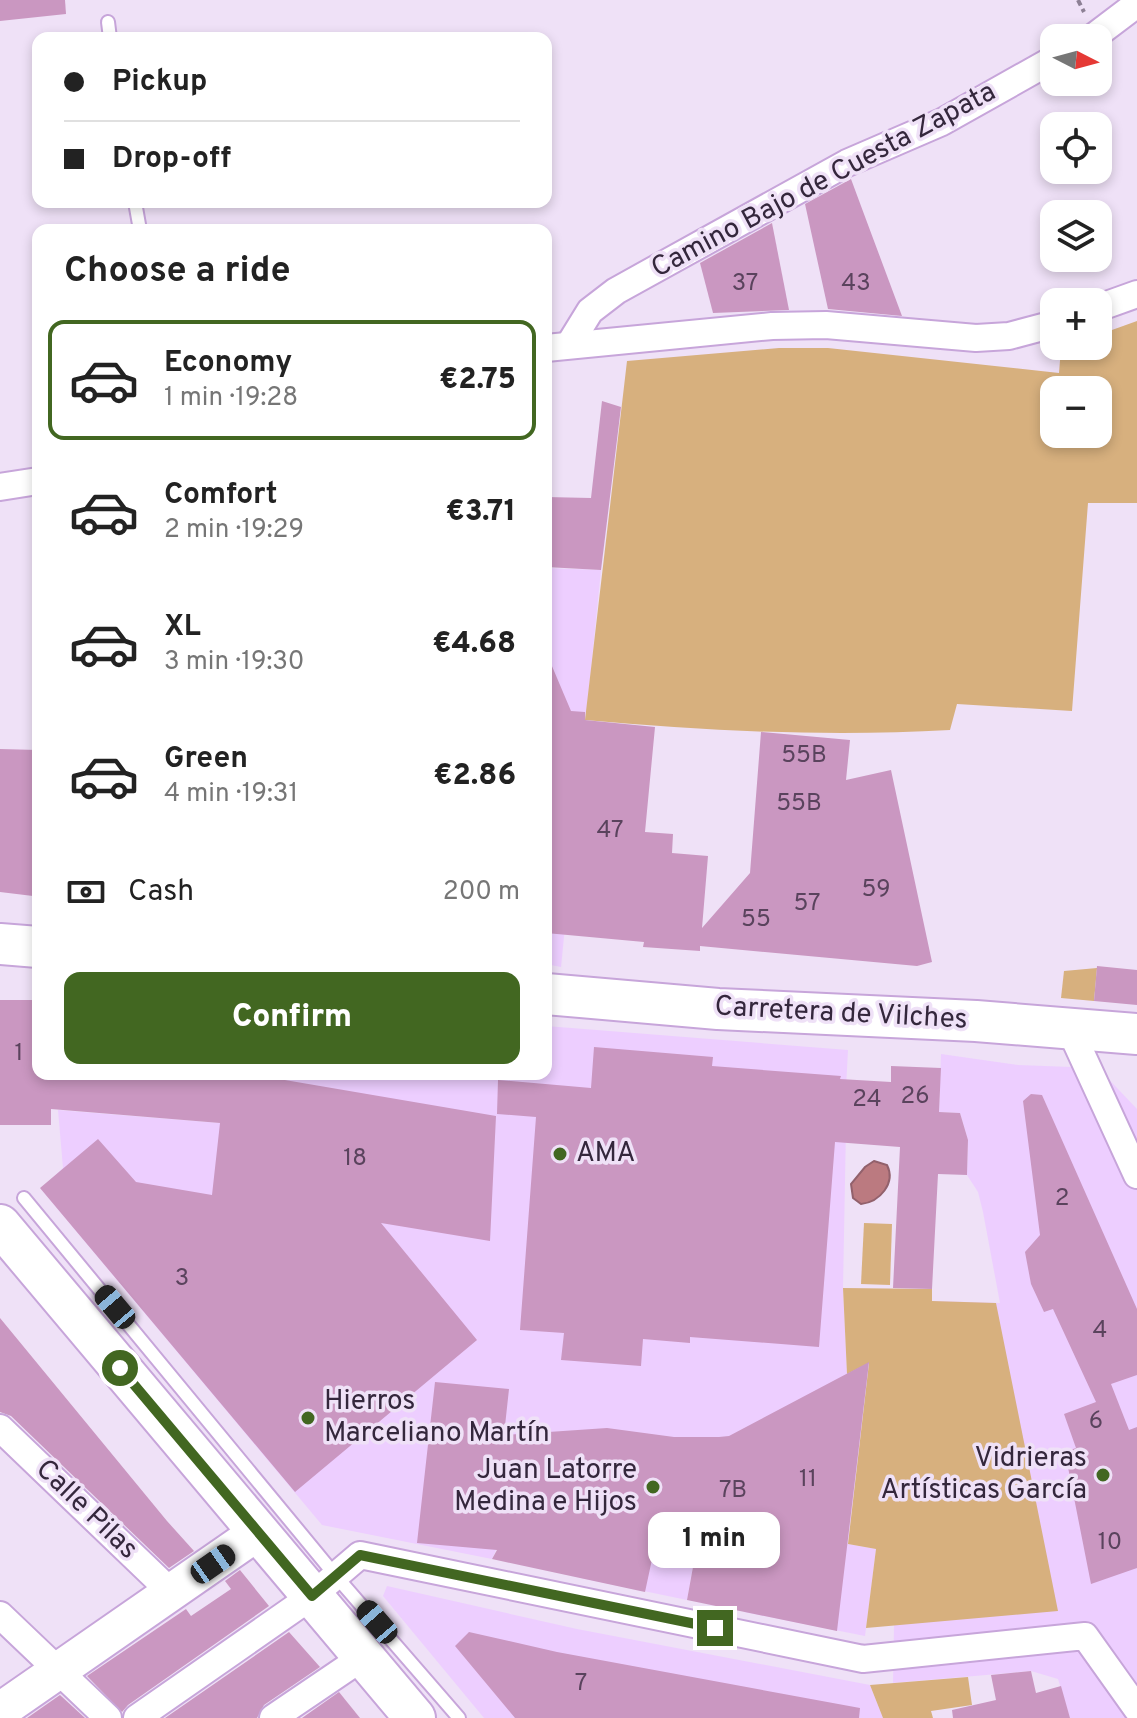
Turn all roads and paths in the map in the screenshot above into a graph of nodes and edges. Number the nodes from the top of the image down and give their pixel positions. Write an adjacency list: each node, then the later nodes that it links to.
1 (1137, 4): 3 (street)
2 (108, 22): 4 (lane)
3 (1111, 24)
4 (109, 32)
5 (1040, 67): 9 (street, Camino Bajo de Cuesta Zapata)
6 (1137, 294): 7 (street)
7 (1112, 303)
8 (1040, 328): 9 (street)
9 (558, 346)
10 (32, 482): 11 (street)
11 (0, 487)
12 (0, 944): 13 (main road)
13 (32, 947)
14 (552, 995): 15 (main road, Carretera de Vilches)
15 (1069, 1027): 16 (main road, Carretera de Vilches); 17 (street)
16 (1137, 1034)
17 (1137, 1175)
18 (12, 1211): 20 (main road); 21 (lane)
19 (0, 1428): 22 (street, Calle Pilas)
20 (258, 1532): 21 (main road); 22 (street)
21 (324, 1585): 24 (main road); 27 (street); 30 (street); 32 (lane)
22 (172, 1593): 25 (street)
23 (0, 1615): 25 (street)
24 (363, 1657): 28 (main road); 31 (street)
25 (58, 1671): 26 (street); 29 (street)
26 (0, 1711)
27 (1137, 1712): 33 (street)
28 (413, 1717)
29 (108, 1718)
30 (137, 1718)
31 (273, 1718)
32 (459, 1718)
33 (1132, 1718)

